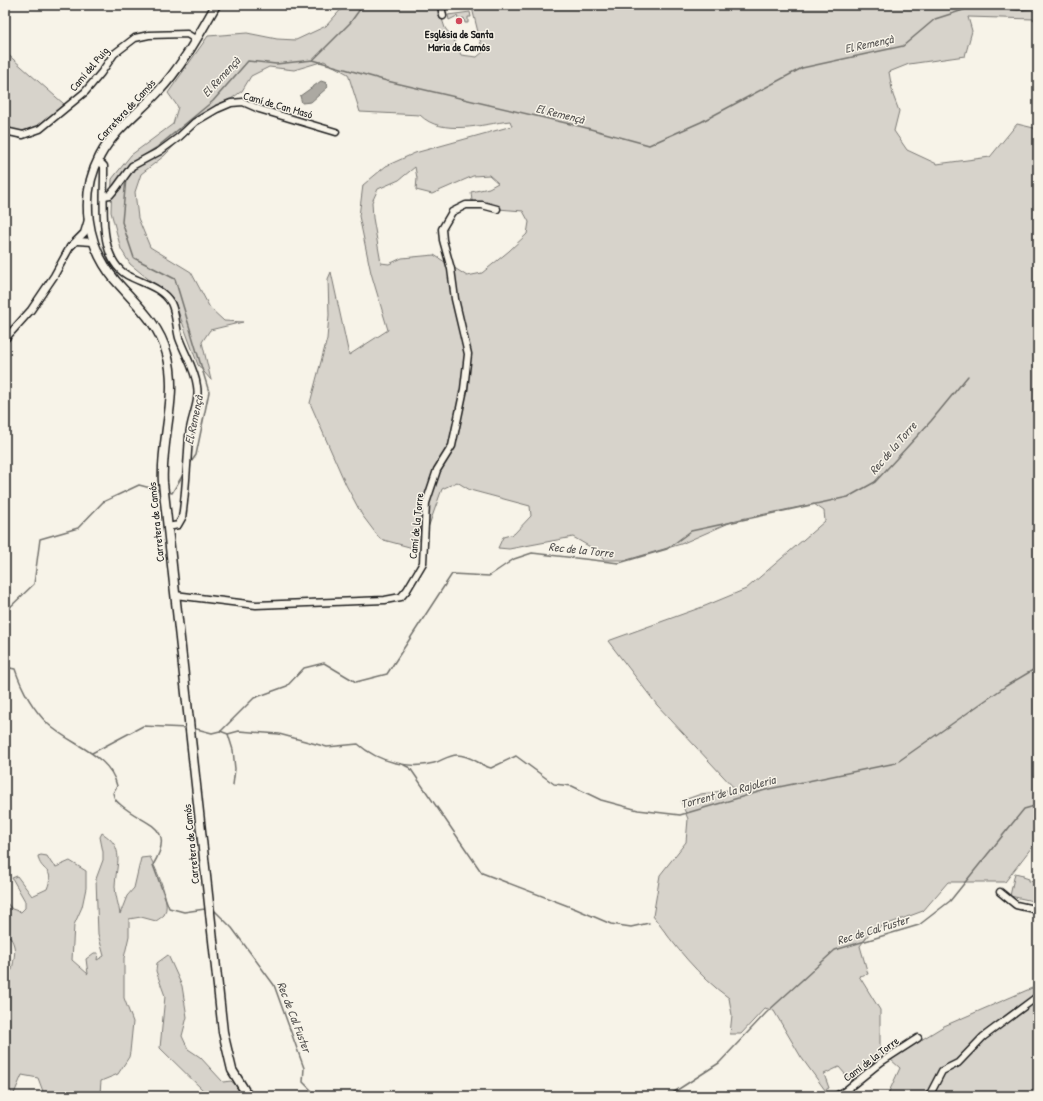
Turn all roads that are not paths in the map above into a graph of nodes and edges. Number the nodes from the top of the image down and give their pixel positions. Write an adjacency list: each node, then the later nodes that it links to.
1 (216, 5): 4 (street, Carretera de Camós)
2 (442, 5): 3 (street)
3 (443, 16)
4 (195, 39): 5 (street, Camí del Puig); 7 (street, Carretera de Camós)
5 (5, 132)
6 (336, 132): 10 (street, Camí de Can Masó)
7 (98, 160): 8 (street, Carretera de Camós); 9 (street)
8 (93, 171): 9 (street); 12 (street, Carretera de Camós)
9 (105, 177): 10 (street)
10 (104, 196): 17 (street)
11 (497, 209): 18 (street, Camí de la Torre)
12 (88, 220): 13 (street); 14 (street, Carretera de Camós)
13 (82, 235): 14 (street); 15 (street)
14 (92, 239): 15 (street); 17 (street, Carretera de Camós)
15 (77, 241): 16 (street)
16 (5, 339)
17 (167, 523): 18 (street, Carretera de Camós)
18 (175, 595): 23 (street, Carretera de Camós)
19 (1000, 892): 20 (street)
20 (1038, 910)
21 (1038, 996): 25 (street)
22 (918, 1038): 24 (street, Camí de la Torre)
23 (248, 1096)
24 (836, 1096)
25 (929, 1096)

